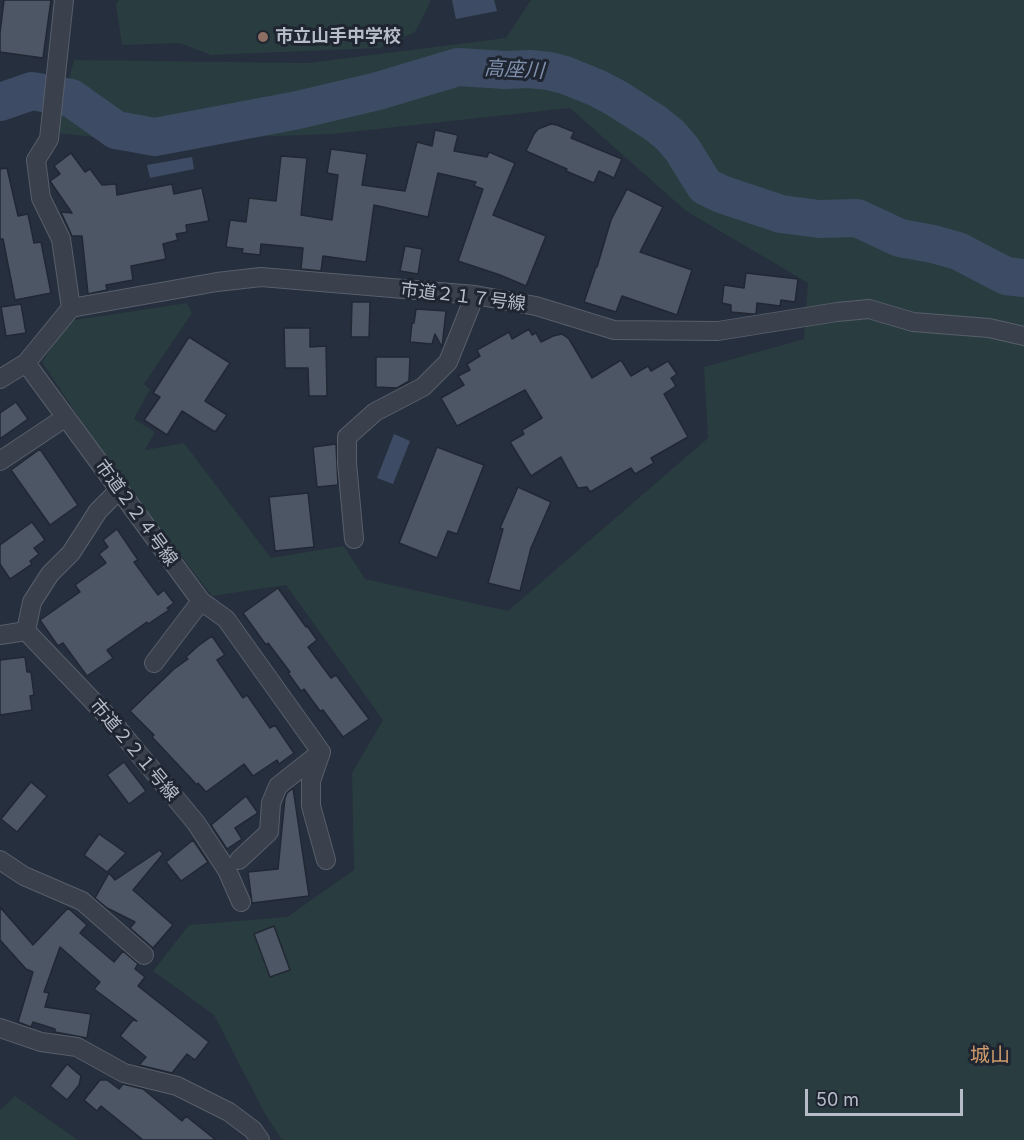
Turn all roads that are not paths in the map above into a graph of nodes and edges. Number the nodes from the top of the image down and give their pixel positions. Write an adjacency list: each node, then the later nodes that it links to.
1 (64, 0): 3 (street)
2 (475, 295): 3 (street, 市道２１７号線); 4 (street, 市道２１７号線); 10 (street)
3 (71, 308): 5 (street)
4 (1024, 336)
5 (26, 363): 6 (street); 7 (street, 市道２２４号線)
6 (0, 379)
7 (66, 417): 8 (street); 9 (street, 市道２２４号線)
8 (0, 461)
9 (119, 490): 11 (street, 市道２２４号線); 12 (street)
10 (354, 539)
11 (201, 601): 14 (street); 15 (street, 市道２２４号線)
12 (26, 631): 13 (street); 19 (street, 市道２２１号線)
13 (0, 635)
14 (154, 663)
15 (325, 757): 17 (street); 18 (street)
16 (0, 860): 20 (street)
17 (238, 860)
18 (326, 860)
19 (241, 902)
20 (144, 955)
21 (0, 1028): 22 (street)
22 (260, 1140)

